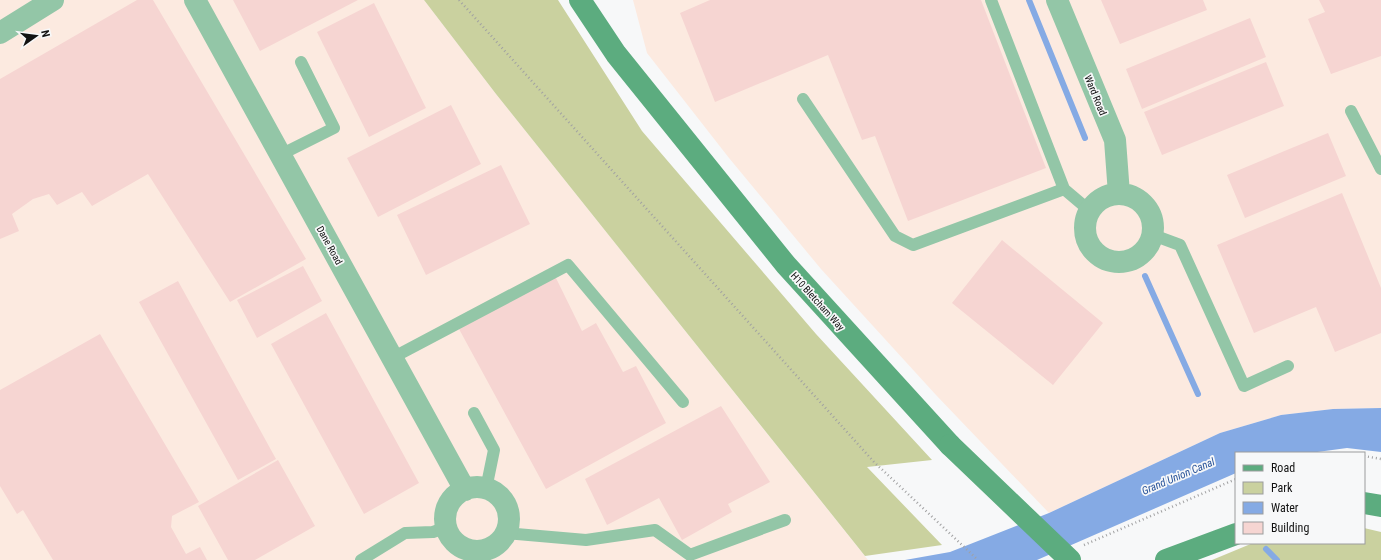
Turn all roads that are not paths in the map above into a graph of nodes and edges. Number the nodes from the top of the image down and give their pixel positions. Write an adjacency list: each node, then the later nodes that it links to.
1 (54, 0): 7 (street)
2 (195, 0): 11 (street, Dane Road)
3 (580, 0): 6 (street, H10 Bletcham Way)
4 (991, 0): 13 (lane)
5 (1057, 0): 14 (street, Ward Road)
6 (590, 10): 29 (street, H10 Bletcham Way, bridge)
7 (0, 33)
8 (301, 62): 11 (lane)
9 (803, 99): 13 (lane)
10 (1351, 111): 12 (lane)
11 (280, 155): 17 (street, Dane Road)
12 (1381, 169)
13 (1064, 189): 15 (lane)
14 (1119, 194): 15 (street); 16 (street)
15 (1090, 211): 16 (street)
16 (1153, 235): 18 (lane)
17 (392, 358): 19 (lane); 22 (street, Dane Road)
18 (1288, 366)
19 (683, 402)
20 (474, 414): 21 (lane)
21 (486, 489): 22 (street); 27 (street)
22 (465, 490): 26 (street)
23 (1365, 504): 24 (street)
24 (1381, 506)
25 (785, 520): 27 (lane)
26 (447, 527): 27 (street); 30 (lane)
27 (506, 533)
28 (1235, 534): 31 (street)
29 (1076, 553)
30 (361, 560)
31 (1166, 560)

